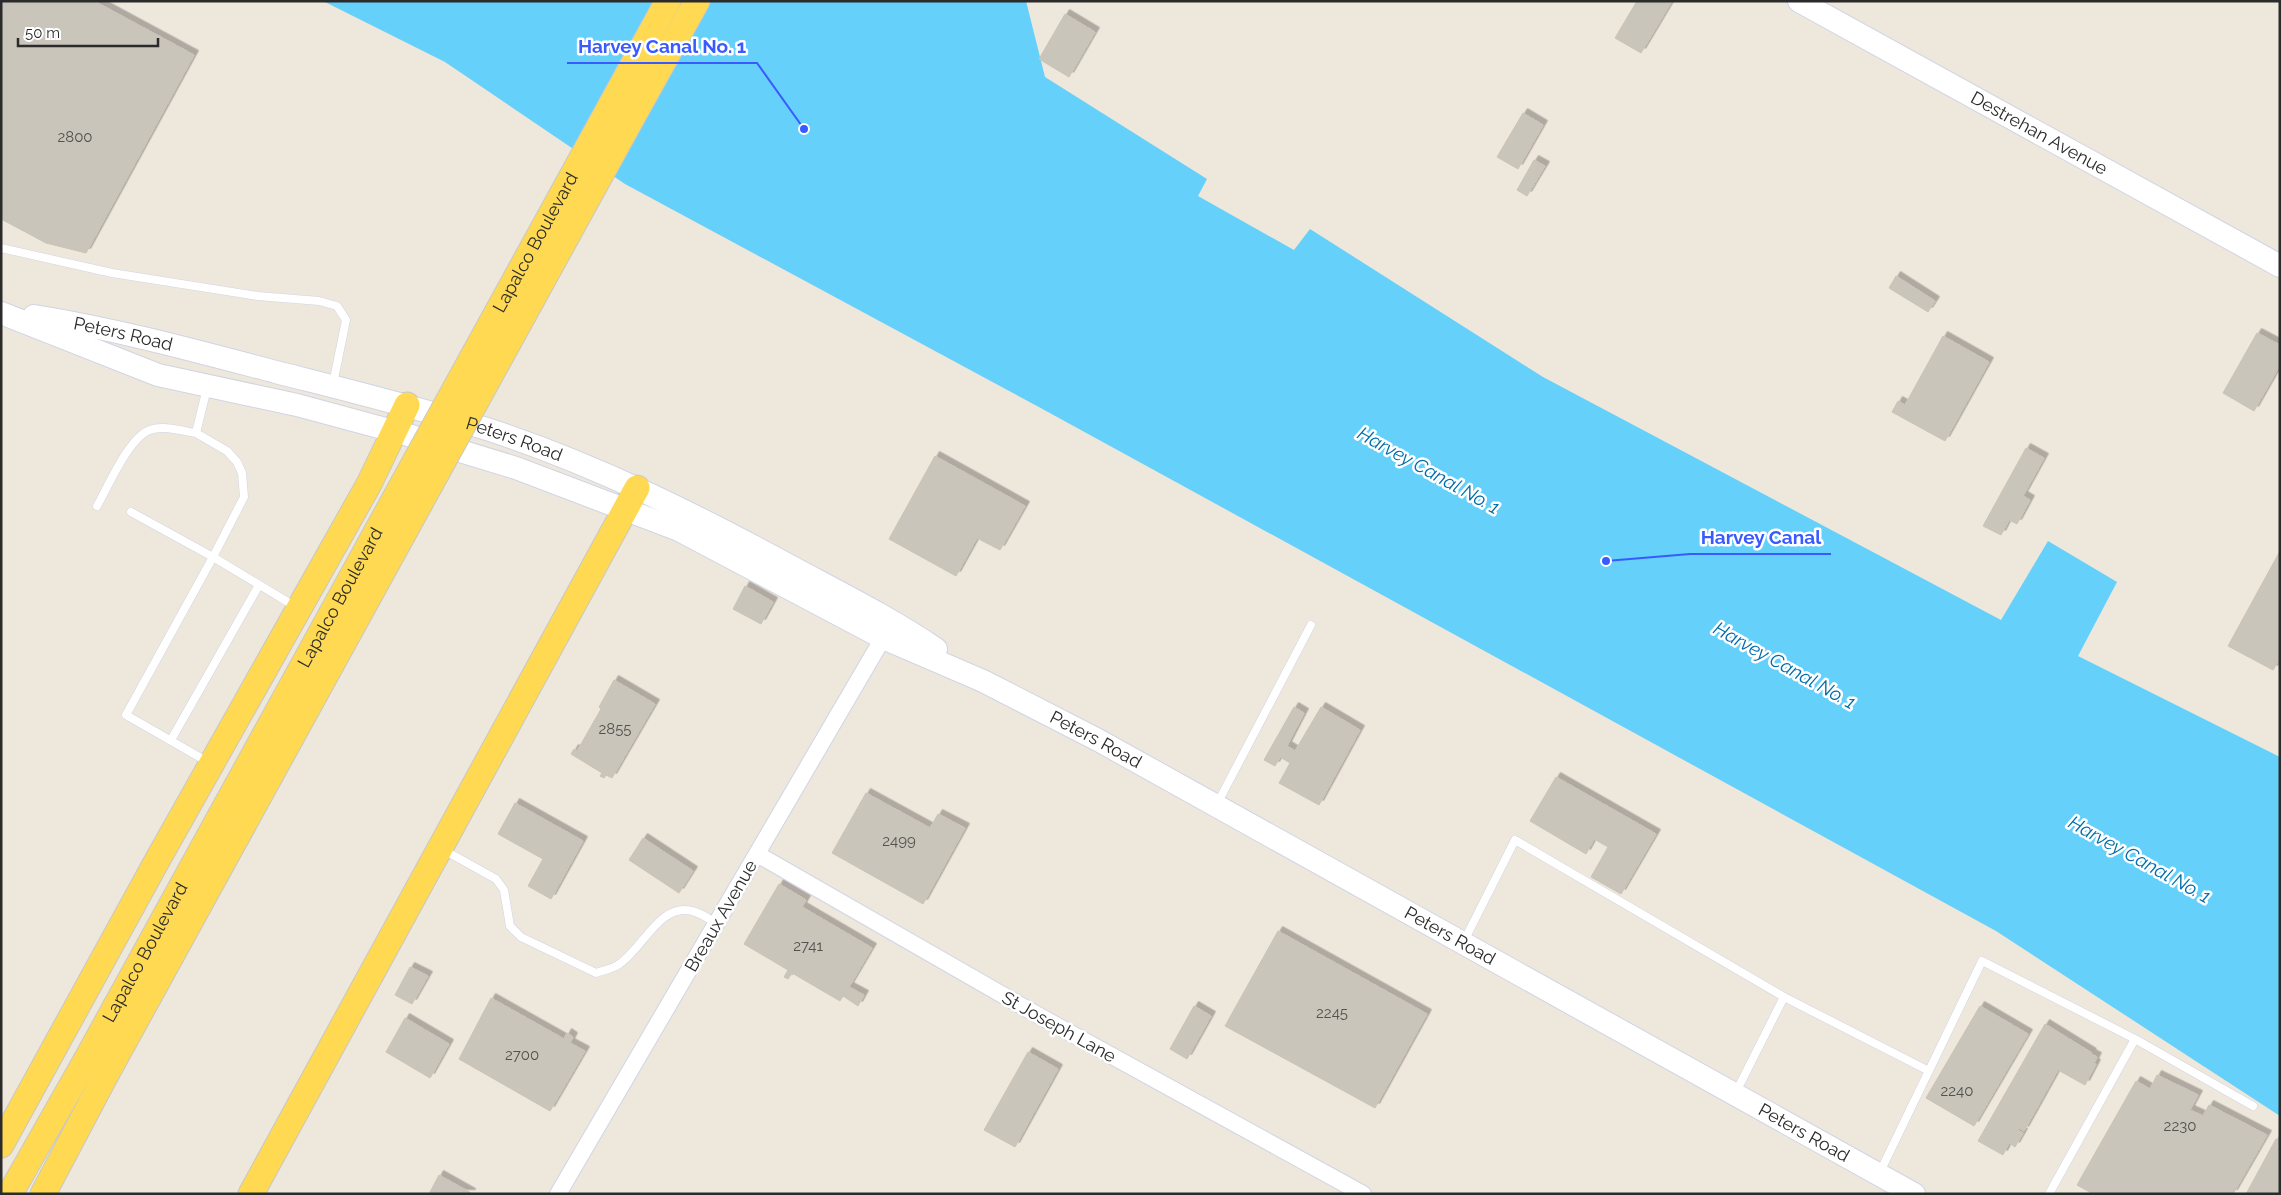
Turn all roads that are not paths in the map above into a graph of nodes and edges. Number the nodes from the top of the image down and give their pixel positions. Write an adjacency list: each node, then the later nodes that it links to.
1 (668, 1): 36 (main road, Lapalco Boulevard, bridge)
2 (697, 1): 37 (main road, Lapalco Boulevard, bridge)
3 (1798, 1): 5 (main road, Destrehan Avenue)
4 (1, 248): 8 (lane)
5 (2280, 266)
6 (1, 312): 7 (main road, Peters Road); 8 (main road, Peters Road)
7 (208, 386): 10 (main road, Peters Road); 11 (lane)
8 (332, 386): 9 (main road, Peters Road)
9 (407, 405): 10 (main road); 12 (main road, Peters Road)
10 (396, 432): 14 (main road, Peters Road); 18 (main road)
11 (196, 433): 13 (lane); 16 (lane)
12 (637, 488): 14 (main road); 21 (main road, Peters Road)
13 (97, 506)
14 (625, 510): 20 (main road, Peters Road); 25 (main road)
15 (131, 512): 16 (lane)
16 (213, 557): 17 (lane); 22 (lane)
17 (259, 584): 18 (lane); 22 (lane)
18 (300, 609): 23 (main road)
19 (1311, 624): 24 (lane)
20 (883, 638): 21 (main road, Peters Road); 26 (street, Breaux Avenue)
21 (983, 681): 24 (main road, Peters Road)
22 (171, 740): 23 (lane)
23 (212, 764): 34 (main road)
24 (1216, 806): 28 (main road, Peters Road)
25 (440, 848): 27 (lane); 38 (main road)
26 (757, 854): 27 (street, Breaux Avenue); 40 (street, St Joseph Lane)
27 (716, 923): 39 (street, Breaux Avenue)
28 (1463, 943): 29 (lane); 32 (main road, Peters Road)
29 (1784, 997): 31 (lane); 32 (lane)
30 (2135, 1039): 31 (lane); 33 (lane); 42 (lane)
31 (1929, 1071): 35 (lane)
32 (1735, 1094): 35 (main road, Peters Road)
33 (2253, 1106)
34 (1, 1145)
35 (1879, 1174): 41 (main road, Peters Road)
36 (10, 1194)
37 (43, 1194)
38 (250, 1194)
39 (558, 1194)
40 (1364, 1194)
41 (1914, 1194)
42 (2050, 1194)

